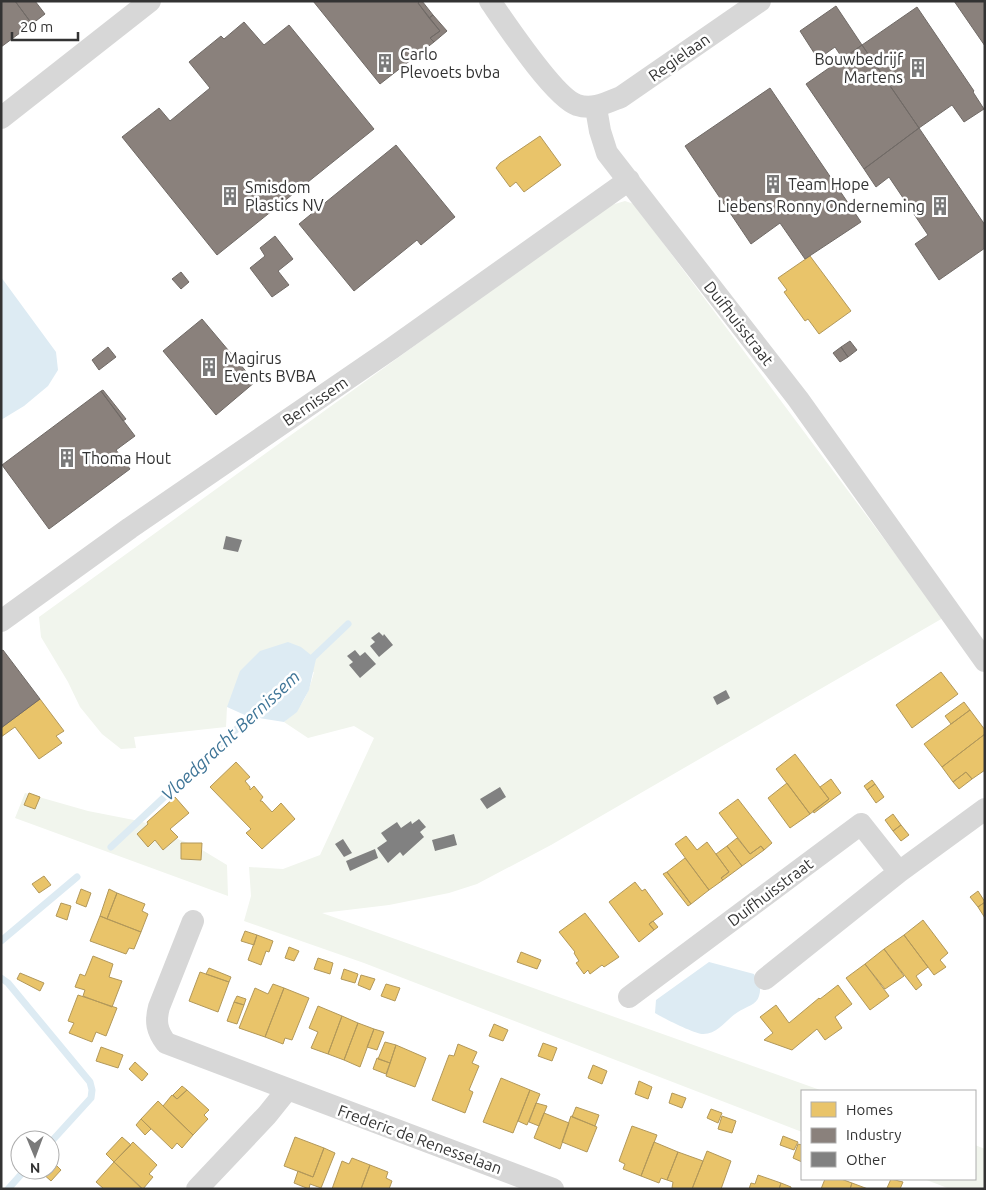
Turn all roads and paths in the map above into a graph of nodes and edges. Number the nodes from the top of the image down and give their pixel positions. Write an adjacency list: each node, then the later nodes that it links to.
1 (150, 1): 5 (street)
2 (490, 1): 4 (street)
3 (760, 1): 4 (street, Regielaan)
4 (596, 108): 6 (street, Duifhuisstraat)
5 (1, 118)
6 (629, 180): 7 (street, Bernissem); 8 (street, Duifhuisstraat)
7 (1, 621)
8 (985, 661)
9 (985, 809): 10 (street)
10 (899, 872): 12 (street); 13 (street, Duifhuisstraat)
11 (193, 921): 14 (street, Frederic de Renesselaan)
12 (765, 978)
13 (629, 997)
14 (287, 1090): 15 (street); 16 (street, Frederic de Renesselaan)
15 (197, 1189)
16 (553, 1189)

